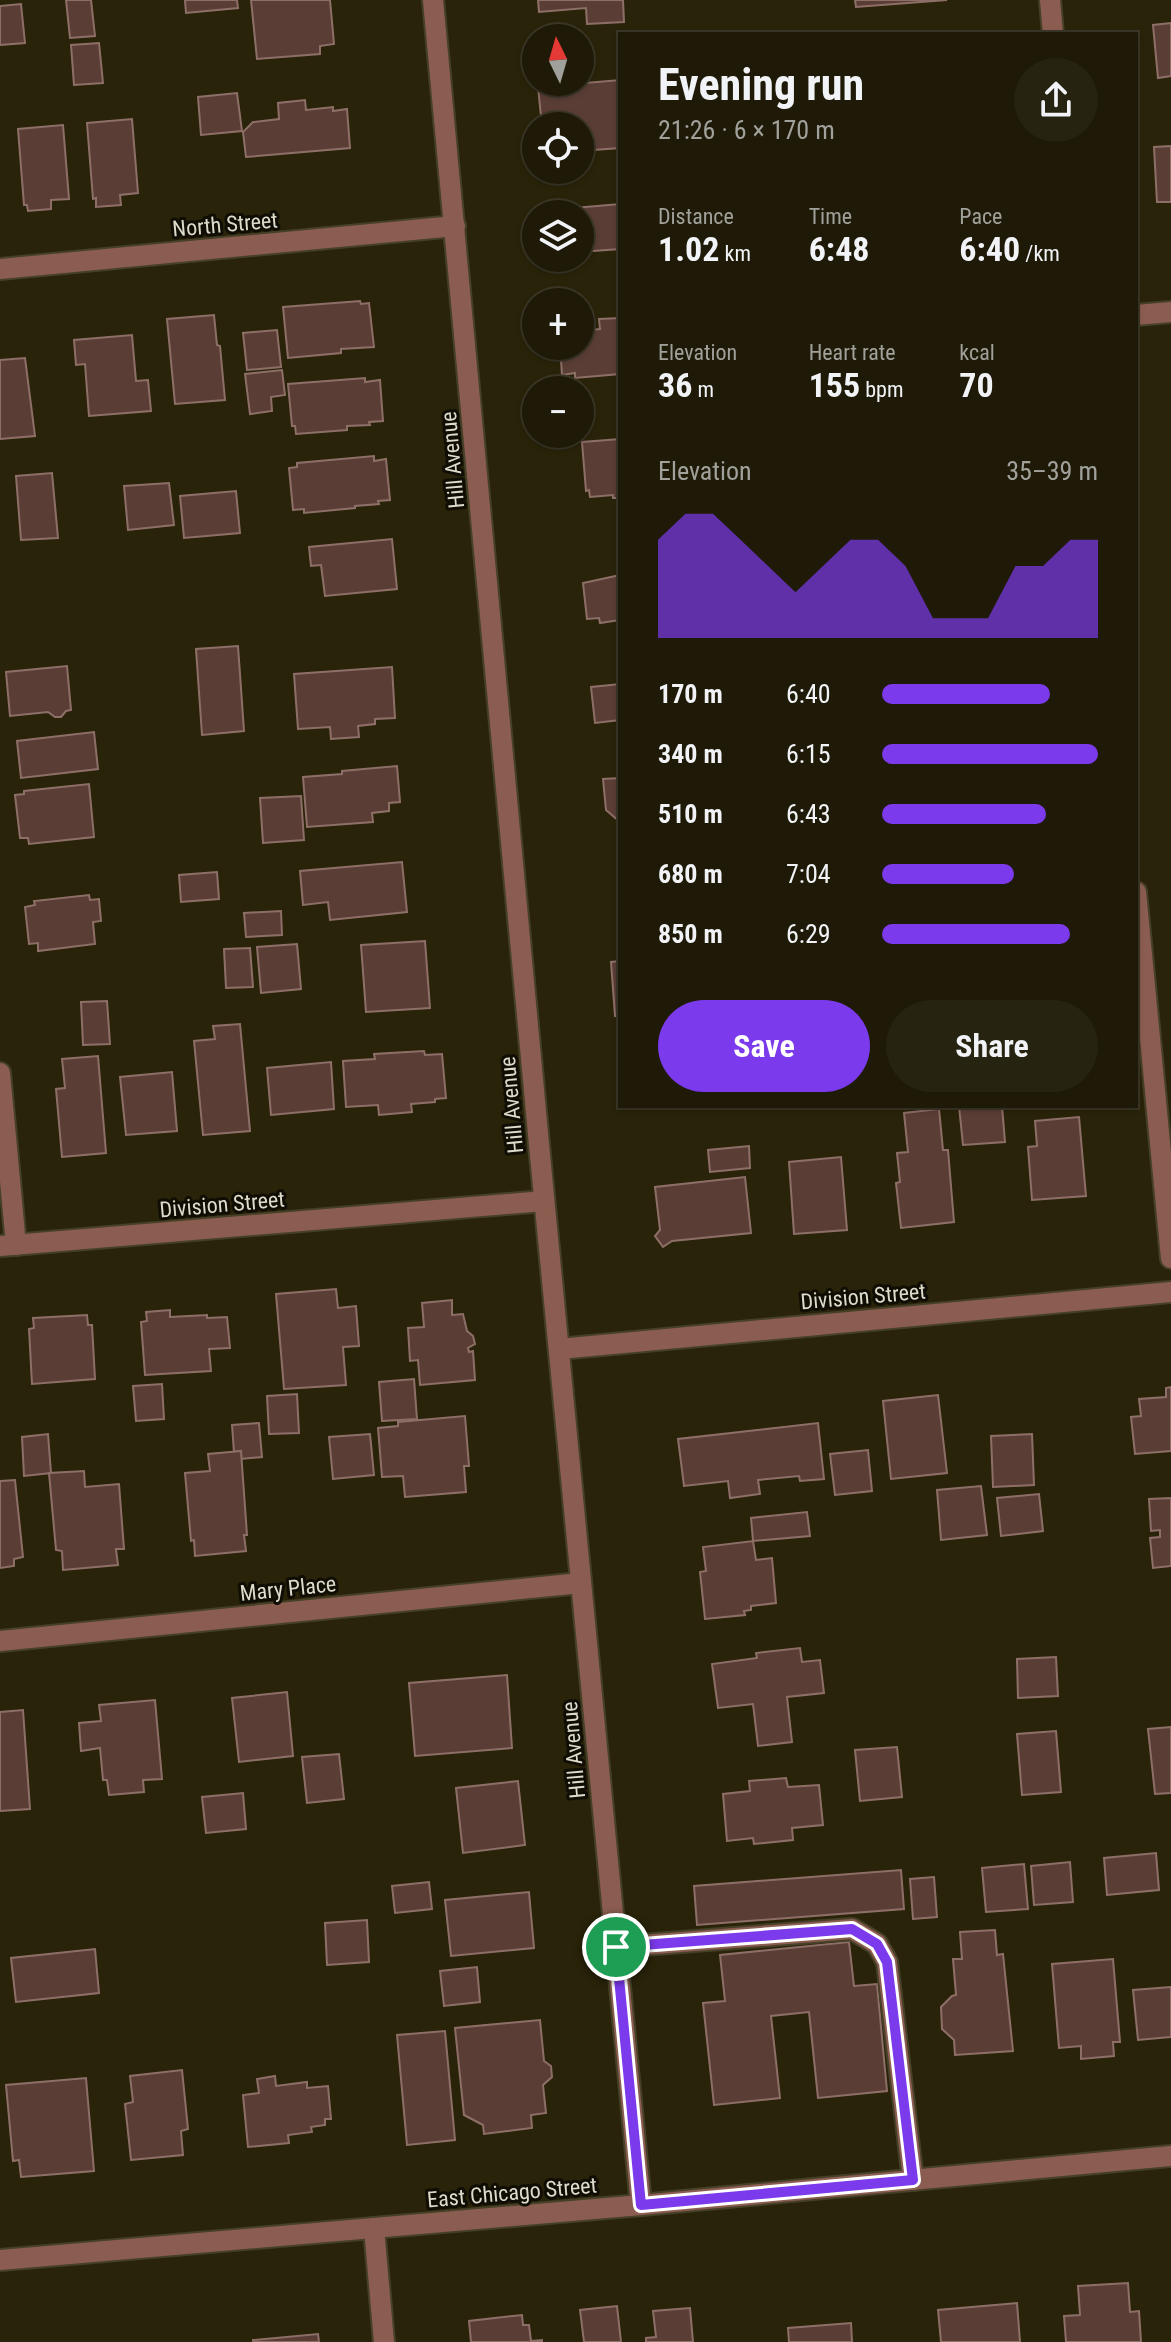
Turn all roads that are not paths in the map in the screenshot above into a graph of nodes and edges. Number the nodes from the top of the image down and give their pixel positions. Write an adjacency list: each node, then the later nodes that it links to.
1 (433, 0): 4 (street, Hill Avenue)
2 (1050, 0): 3 (street)
3 (1053, 32)
4 (455, 226): 5 (street, North Street); 10 (street, Hill Avenue)
5 (0, 269)
6 (1171, 312): 7 (street)
7 (1138, 315)
8 (1138, 913): 12 (street)
9 (0, 1073): 11 (street)
10 (544, 1201): 11 (street, Division Street); 14 (street, Hill Avenue)
11 (8, 1246)
12 (1171, 1258)
13 (1171, 1292): 14 (street, Division Street)
14 (559, 1349): 15 (street, Hill Avenue)
15 (581, 1583): 16 (street, Mary Place); 17 (street, Hill Avenue)
16 (0, 1641)
17 (616, 1947): 19 (street); 20 (street, Hill Avenue)
18 (1171, 2156): 19 (street, East Chicago Street)
19 (913, 2180): 20 (street, East Chicago Street)
20 (641, 2205): 21 (street, East Chicago Street)
21 (374, 2228): 22 (street, East Chicago Street); 23 (street)
22 (0, 2260)
23 (384, 2342)

